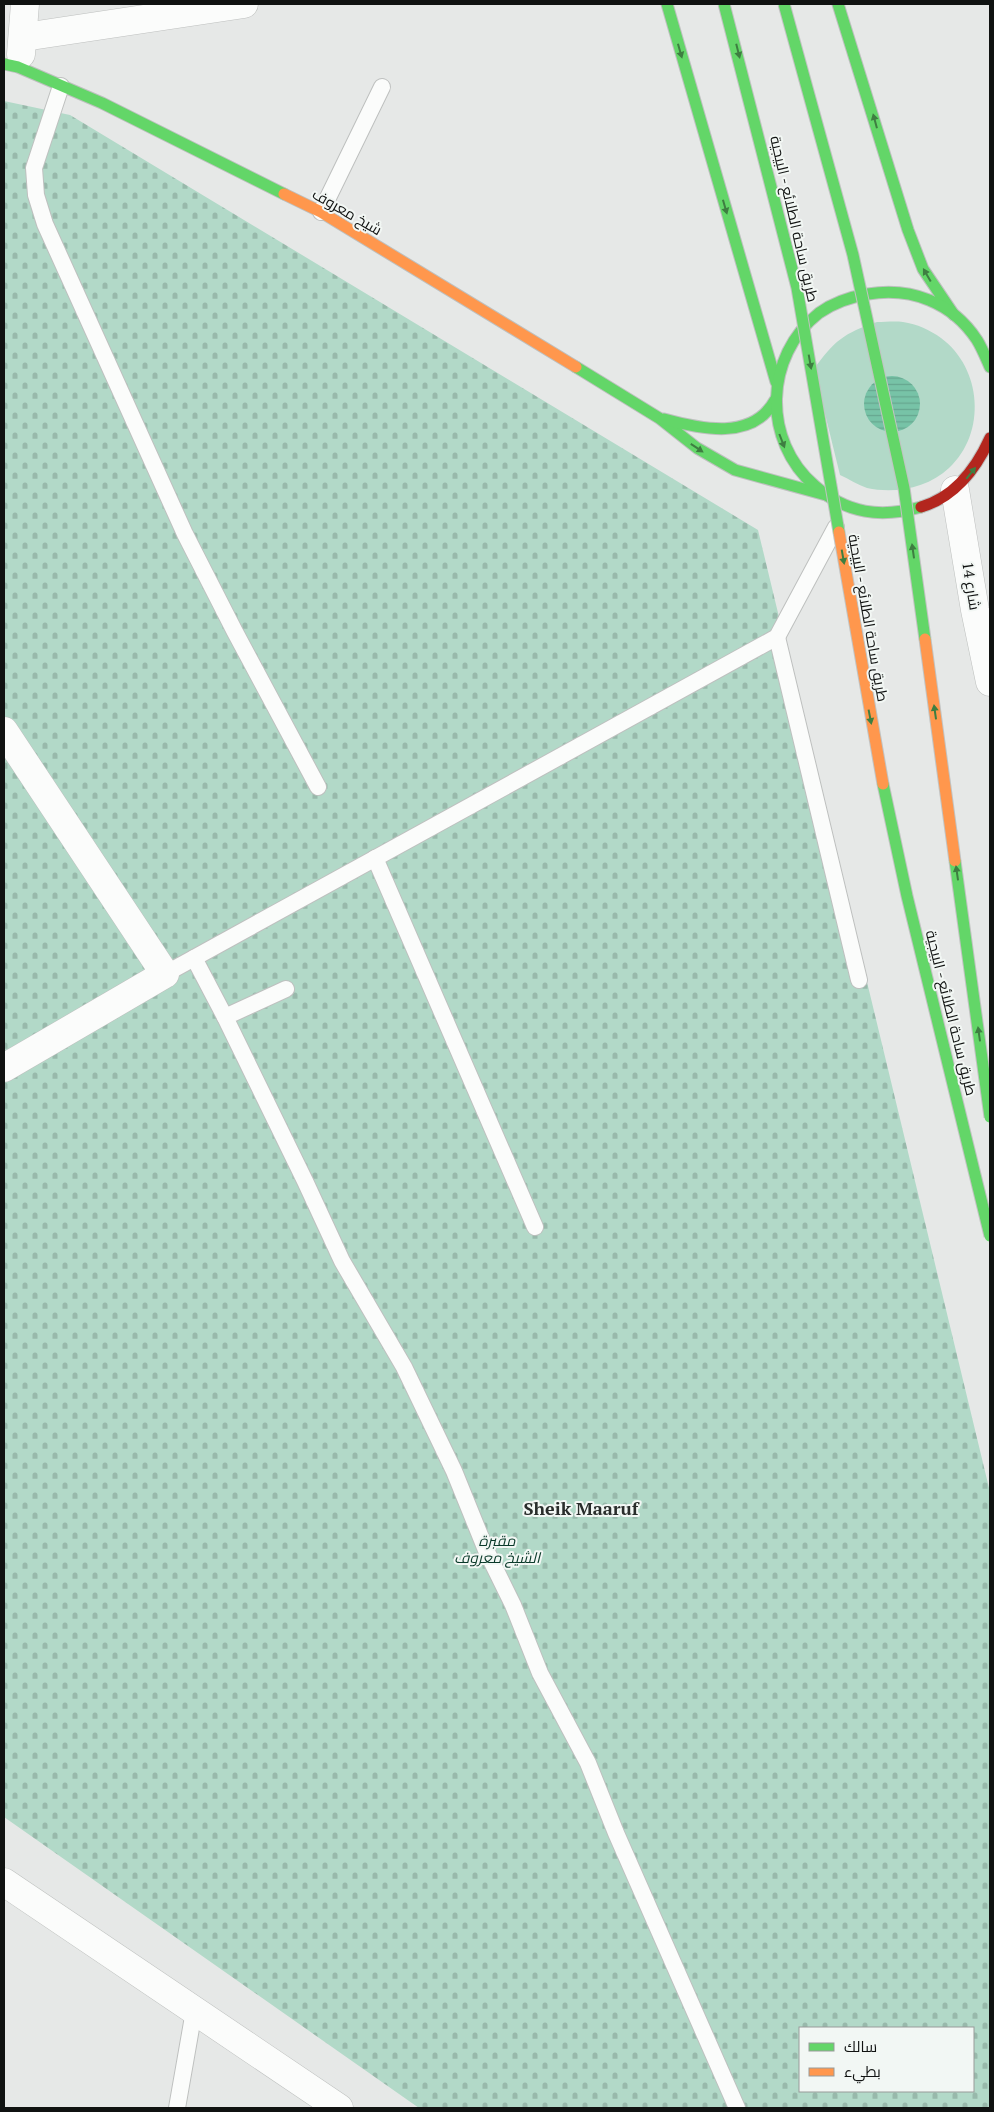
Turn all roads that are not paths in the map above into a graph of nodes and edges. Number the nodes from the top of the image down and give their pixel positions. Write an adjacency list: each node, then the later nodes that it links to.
1 (25, 4): 7 (street)
2 (244, 4): 7 (street)
3 (666, 4): 16 (main road, one-way to 16)
4 (724, 4): 38 (main road, طريق ساحة الطلائع - البيجية, one-way to 38, bridge)
5 (784, 4): 36 (main road, طريق ساحة الطلائع - البيجية, one-way to 5, bridge)
6 (838, 4): 12 (main road, one-way to 6)
7 (24, 37): 8 (street)
8 (11, 66): 9 (main road, شیخ معروف)
9 (61, 86): 11 (main road, شیخ معروف); 28 (lane)
10 (382, 87): 11 (lane)
11 (321, 212): 18 (main road, شیخ معروف)
12 (954, 315): 13 (main road); 16 (main road)
13 (966, 327): 14 (main road); 15 (main road)
14 (984, 329)
15 (990, 367)
16 (776, 382): 17 (main road)
17 (775, 400): 18 (main road); 22 (main road, one-way to 22)
18 (659, 418): 22 (main road, one-way to 22)
19 (990, 438): 20 (main road)
20 (986, 453): 21 (main road, one-way to 20)
21 (955, 490): 23 (main road); 24 (street, شارع 14)
22 (826, 495): 23 (main road)
23 (847, 507): 25 (lane)
24 (982, 608): 26 (street, شارع 14)
25 (778, 637): 29 (lane); 32 (lane)
26 (990, 682)
27 (4, 731): 31 (street)
28 (318, 787)
29 (374, 858): 30 (lane); 37 (lane)
30 (194, 958): 31 (lane); 34 (lane)
31 (165, 974): 35 (street)
32 (859, 980)
33 (286, 989): 34 (lane)
34 (225, 1017): 43 (lane)
35 (4, 1068)
36 (990, 1117)
37 (535, 1227)
38 (990, 1236)
39 (4, 1882): 40 (street)
40 (194, 2010): 41 (lane); 42 (street)
41 (177, 2108)
42 (339, 2108)
43 (737, 2108)

